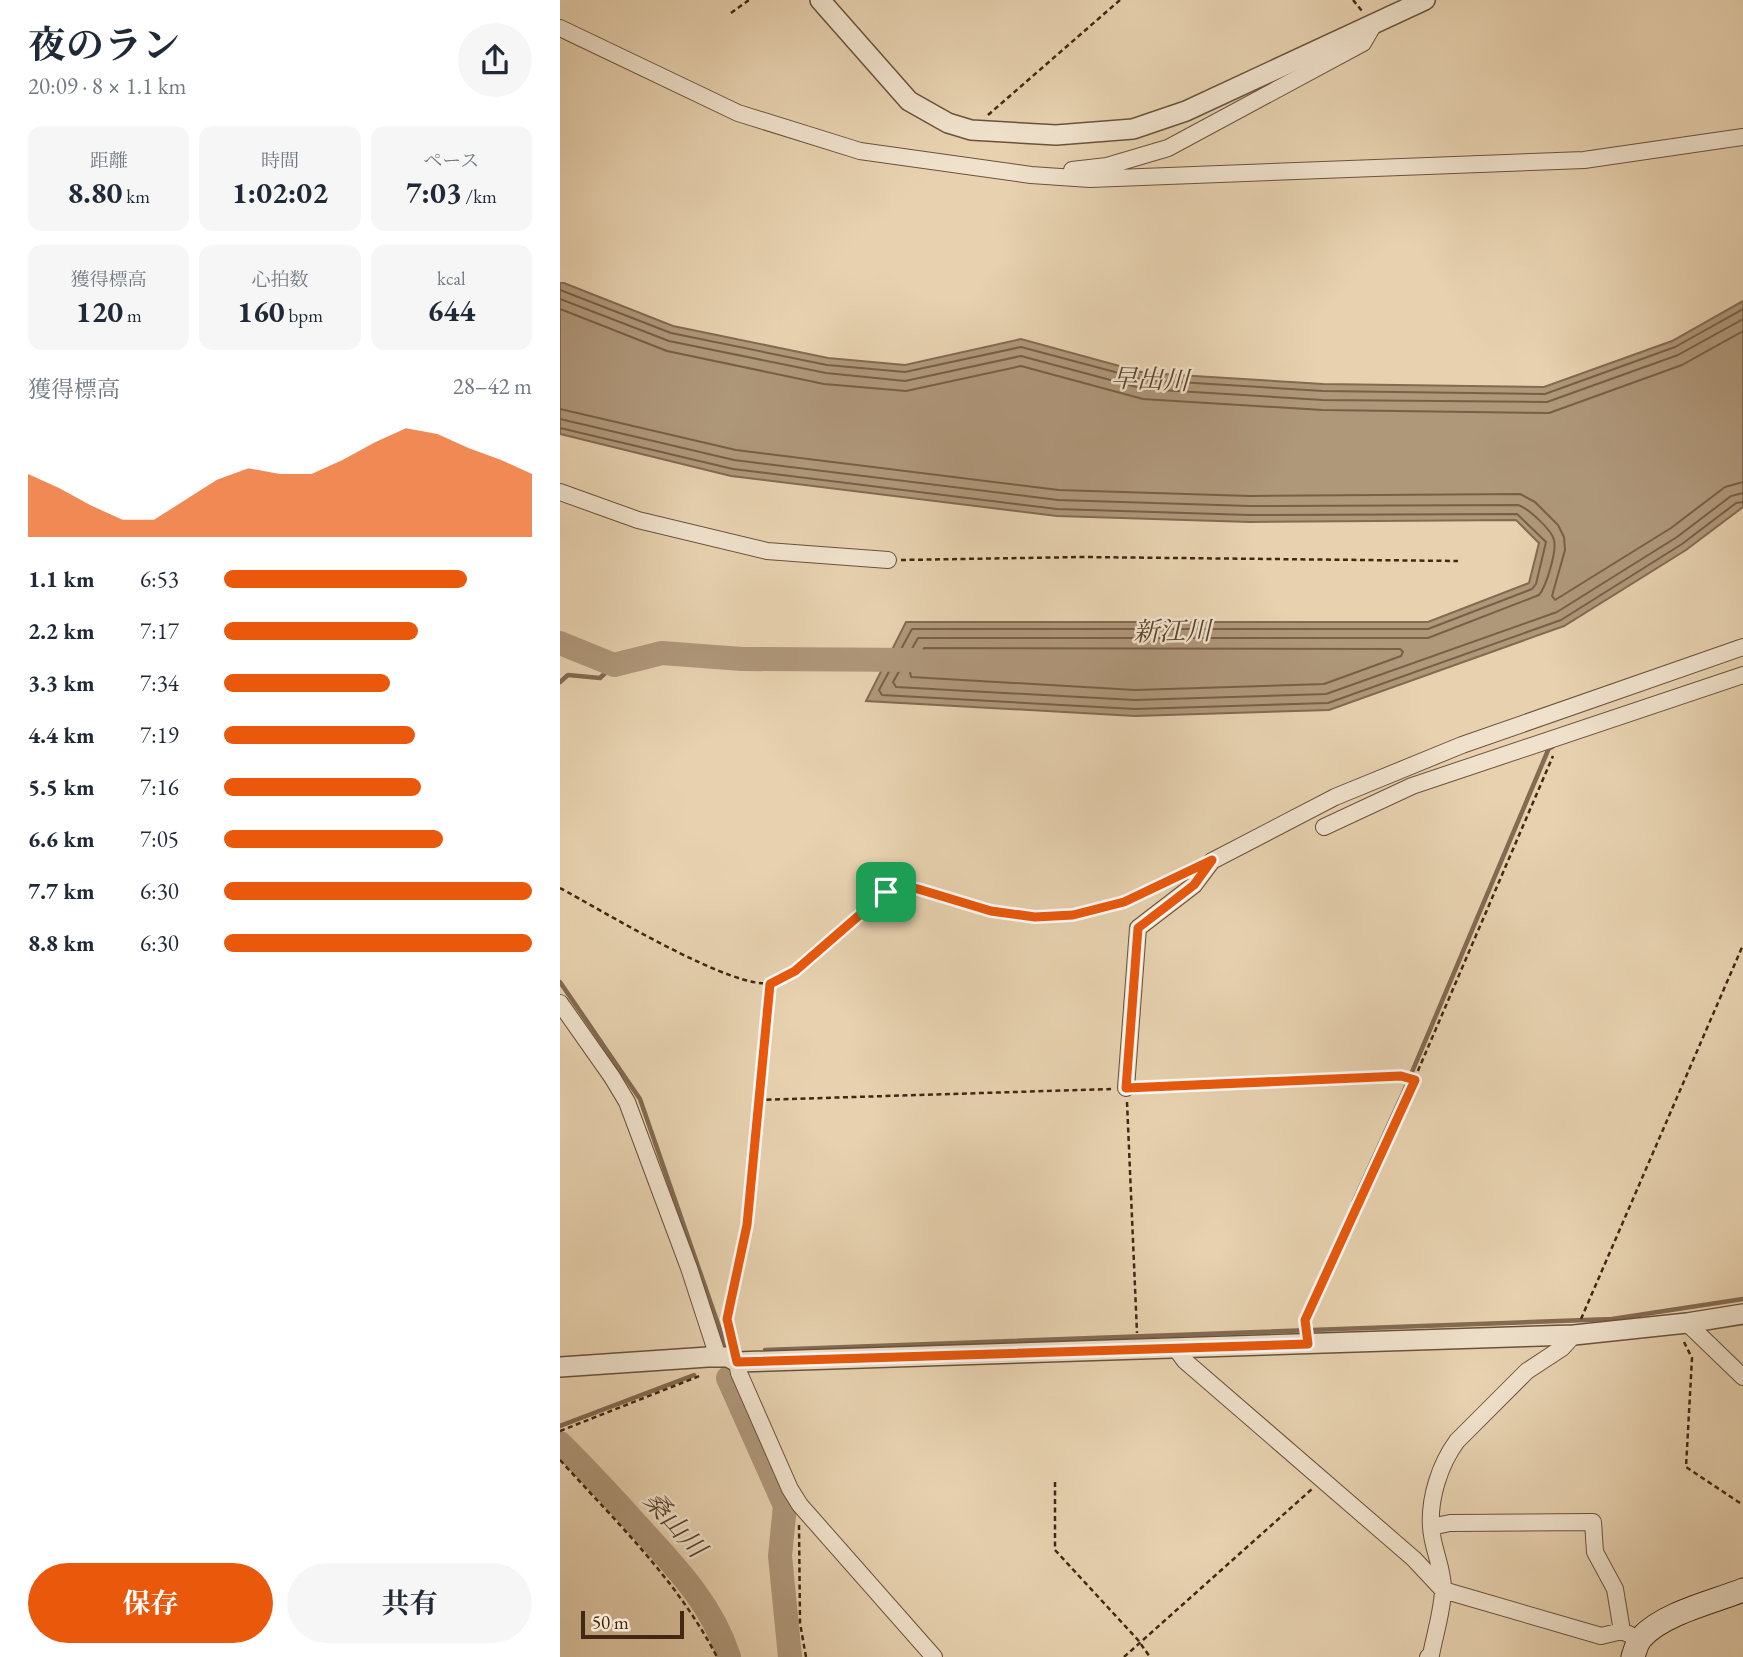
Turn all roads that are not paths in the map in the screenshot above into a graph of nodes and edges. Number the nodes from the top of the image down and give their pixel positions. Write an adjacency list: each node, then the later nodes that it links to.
1 (820, 0): 3 (street)
2 (1425, 0): 3 (street)
3 (1374, 24): 6 (street)
4 (560, 28): 6 (street)
5 (1743, 136): 6 (street)
6 (1031, 175)
7 (560, 492): 8 (street)
8 (888, 560)
9 (1743, 648): 13 (street)
10 (1743, 675): 11 (street)
11 (1324, 827)
12 (560, 1003): 18 (street)
13 (1126, 1088)
14 (1743, 1314): 15 (street)
15 (1681, 1324): 16 (street); 21 (street)
16 (1574, 1335): 17 (street); 22 (street)
17 (1175, 1349): 19 (street); 23 (street)
18 (713, 1357): 19 (street); 20 (street)
19 (737, 1362): 26 (street)
20 (560, 1367)
21 (1743, 1377)
22 (1431, 1527): 23 (street); 25 (street)
23 (1443, 1590): 25 (street); 27 (street)
24 (1743, 1590): 25 (main road)
25 (1632, 1642)
26 (934, 1657)
27 (1428, 1657)

